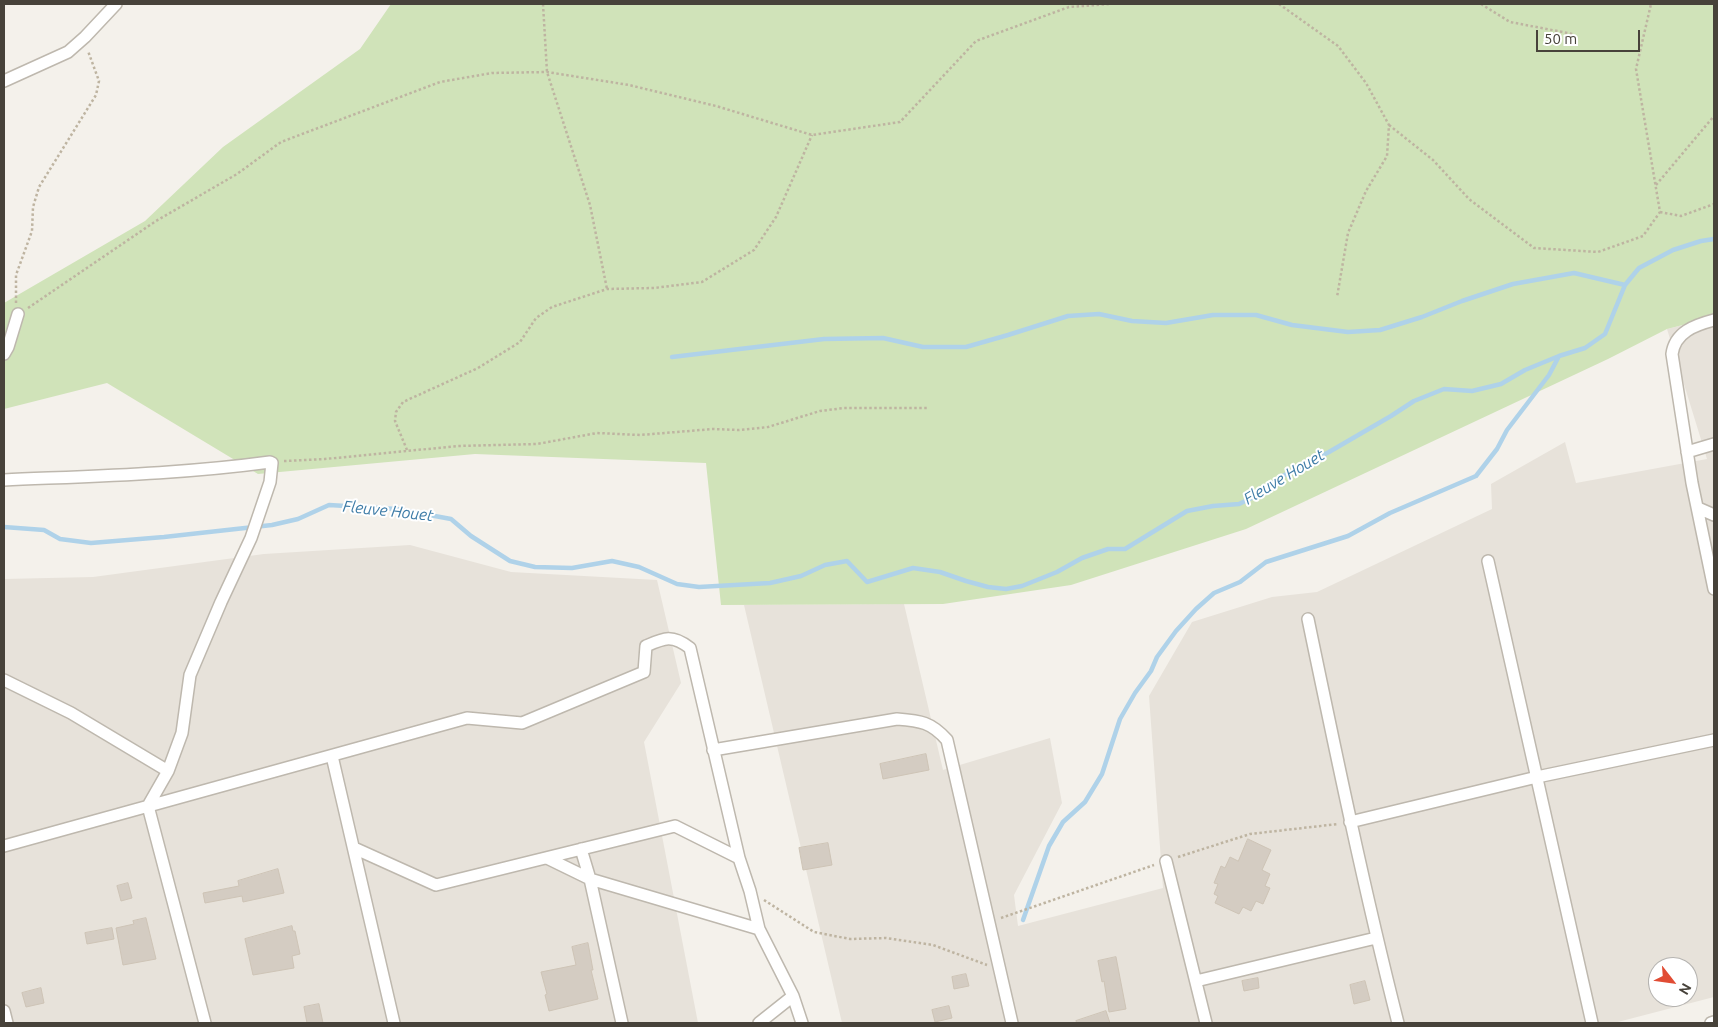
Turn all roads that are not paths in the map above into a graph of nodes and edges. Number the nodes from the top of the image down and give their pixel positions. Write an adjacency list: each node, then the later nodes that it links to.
1 (116, 4): 2 (street)
2 (4, 81)
3 (18, 314): 5 (street)
4 (1714, 320): 7 (street)
5 (4, 354)
6 (1714, 444): 7 (street)
7 (1687, 452): 9 (street)
8 (4, 480): 18 (street)
9 (1698, 508): 10 (street); 12 (street)
10 (1714, 515)
11 (1488, 560): 19 (street)
12 (1714, 589)
13 (1308, 619): 21 (street)
14 (4, 680): 18 (street)
15 (1714, 740): 19 (street)
16 (713, 750): 17 (street); 26 (street); 40 (street)
17 (332, 756): 20 (street); 23 (street)
18 (168, 771): 20 (street)
19 (1537, 777): 21 (street); 43 (street)
20 (148, 806): 22 (street); 35 (street)
21 (1350, 822): 30 (street)
22 (4, 846)
23 (354, 848): 25 (street); 36 (street)
24 (581, 850): 25 (street); 26 (street); 28 (street)
25 (547, 858): 28 (street)
26 (739, 858): 29 (street)
27 (1166, 861): 31 (street)
28 (590, 879): 29 (street); 37 (street)
29 (759, 929): 32 (street)
30 (1376, 938): 31 (street); 42 (street)
31 (1196, 981): 41 (street)
32 (793, 996): 38 (street); 39 (street)
33 (4, 1011): 34 (street)
34 (6, 1023)
35 (205, 1023)
36 (394, 1023)
37 (622, 1023)
38 (759, 1023)
39 (802, 1023)
40 (1012, 1023)
41 (1206, 1023)
42 (1398, 1023)
43 (1592, 1023)

